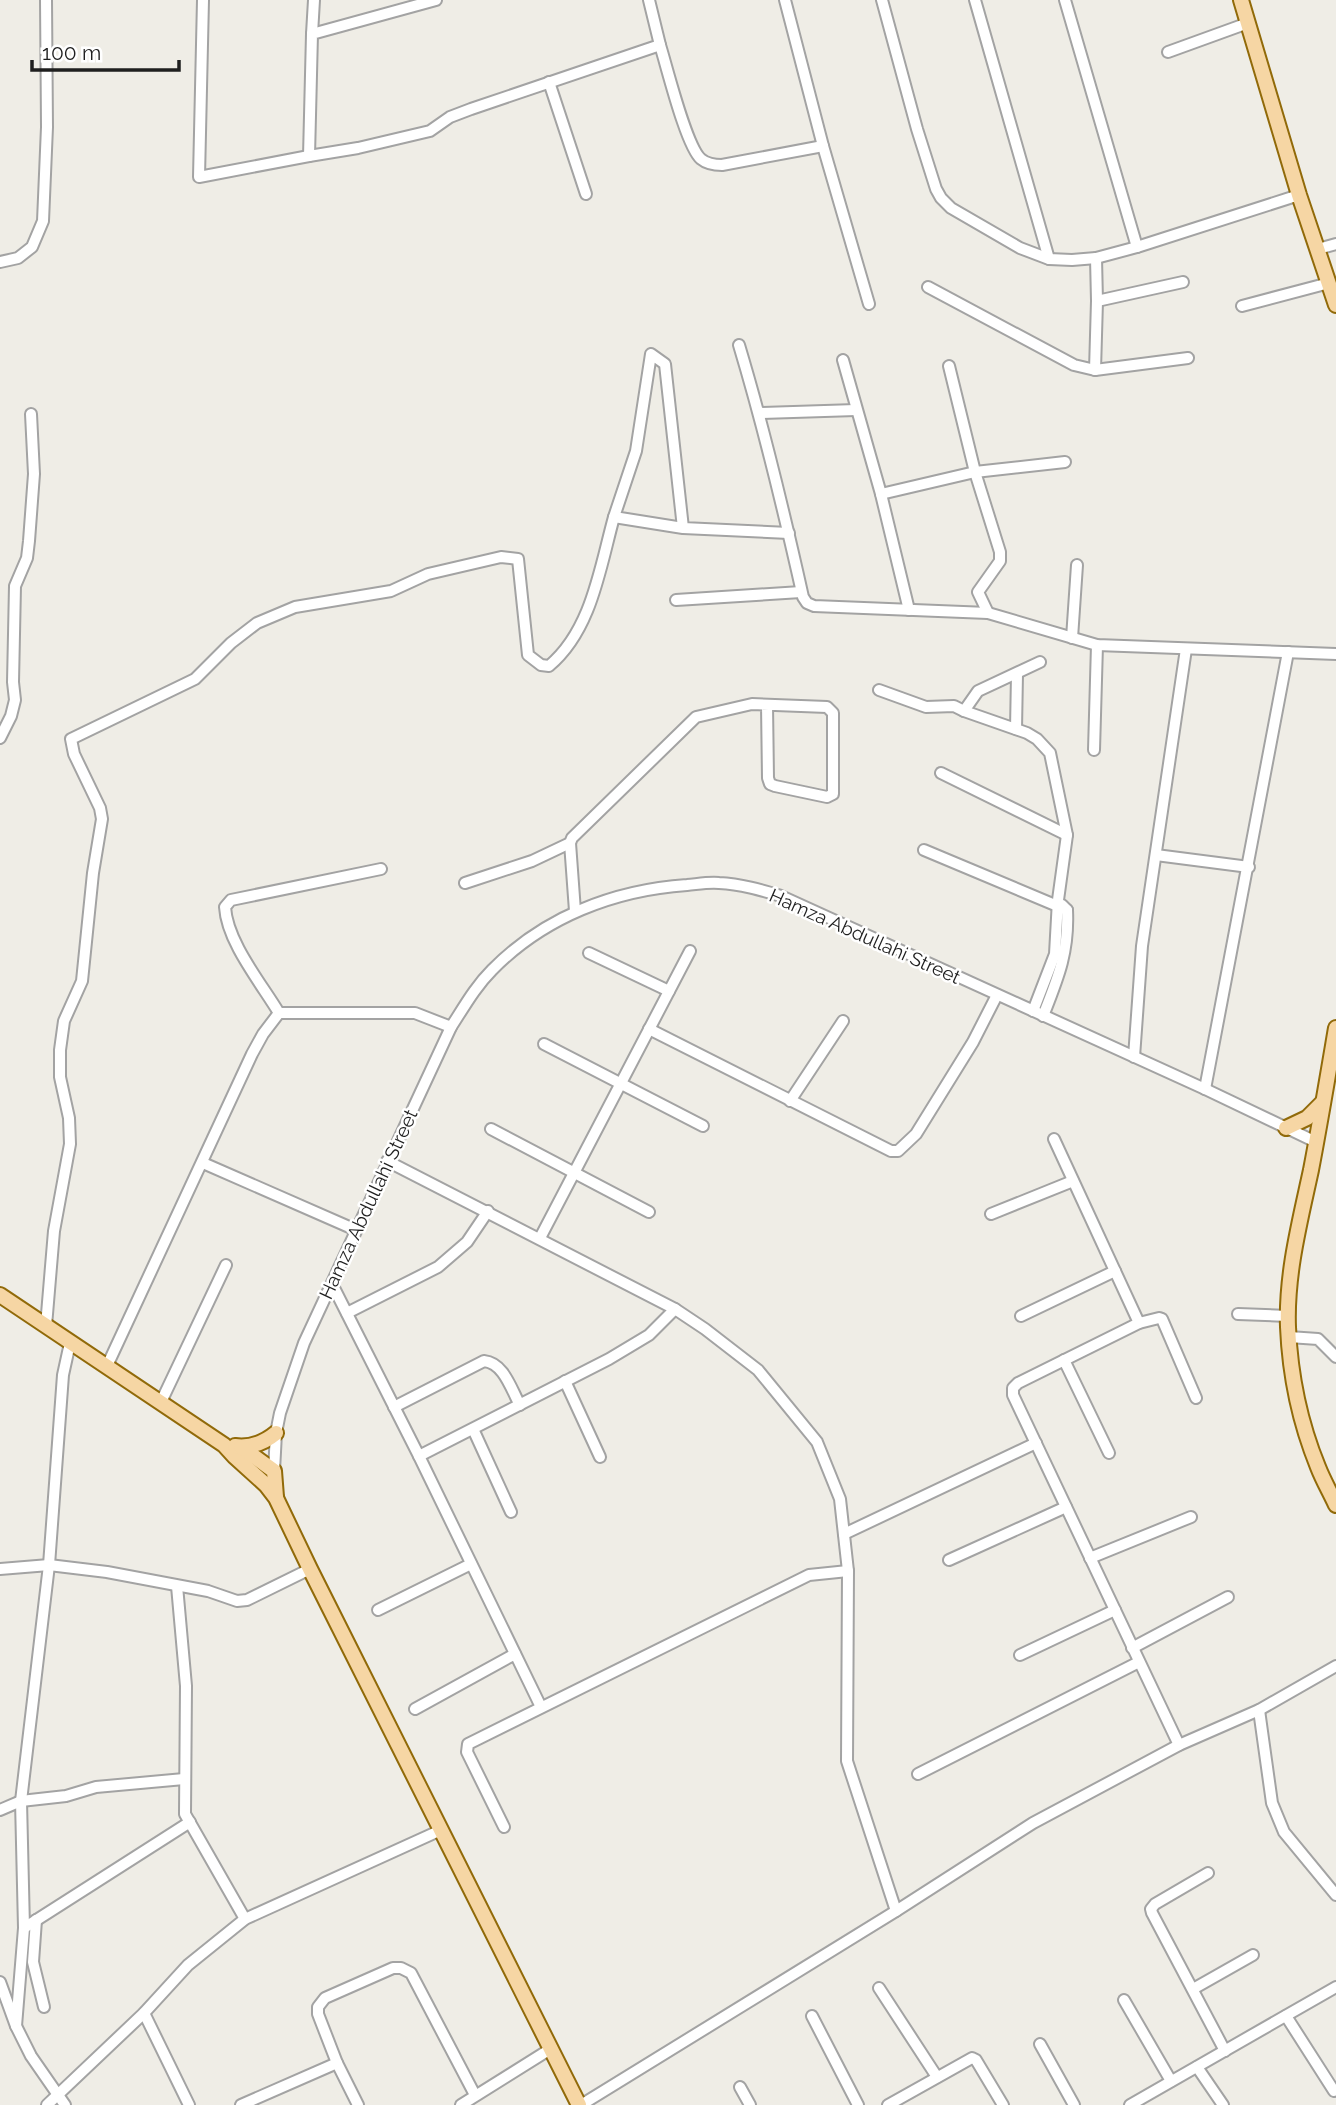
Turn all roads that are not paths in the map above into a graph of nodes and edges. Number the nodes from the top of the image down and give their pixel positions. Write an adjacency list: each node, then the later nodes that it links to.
1 (46, 0): 25 (street)
2 (203, 0): 17 (street)
3 (314, 0): 12 (street)
4 (436, 0): 12 (street)
5 (649, 0): 13 (street)
6 (785, 0): 16 (street)
7 (882, 0): 24 (street)
8 (975, 0): 24 (street)
9 (1065, 0): 21 (street)
10 (1241, 0): 11 (main road)
11 (1248, 23): 14 (street); 19 (main road)
12 (312, 34): 17 (street)
13 (660, 45): 15 (street); 16 (street)
14 (1168, 52)
15 (549, 82): 17 (street); 18 (street)
16 (823, 146): 30 (street)
17 (309, 156)
18 (586, 194)
19 (1299, 195): 21 (street); 22 (main road)
20 (1336, 244): 22 (street)
21 (1137, 247): 23 (street)
22 (1318, 249): 27 (main road)
23 (1096, 258): 24 (street); 29 (street)
24 (1049, 260)
25 (0, 262)
26 (1183, 282): 29 (street)
27 (1329, 284): 31 (street); 32 (main road)
28 (928, 287): 37 (street)
29 (1097, 301): 37 (street)
30 (869, 304)
31 (1242, 306)
32 (1336, 306)
33 (739, 345): 39 (street)
34 (1188, 358): 37 (street)
35 (844, 360): 38 (street)
36 (949, 366): 42 (street)
37 (1095, 370)
38 (856, 410): 39 (street); 43 (street)
39 (760, 413): 46 (street)
40 (32, 414): 63 (street)
41 (1065, 462): 42 (street)
42 (975, 472): 43 (street); 51 (street)
43 (881, 494): 50 (street)
44 (614, 516): 45 (street); 45 (street); 115 (street)
45 (683, 528): 46 (street)
46 (789, 533): 48 (street)
47 (1077, 565): 52 (street)
48 (802, 592): 49 (street); 50 (street)
49 (676, 600)
50 (909, 610): 51 (street)
51 (988, 613): 52 (street)
52 (1072, 638): 53 (street)
53 (1097, 645): 54 (street); 64 (street)
54 (1186, 649): 55 (street); 69 (street)
55 (1288, 652): 56 (street); 70 (street)
56 (1336, 654)
57 (1040, 662): 58 (street)
58 (1017, 674): 61 (street); 62 (street)
59 (879, 690): 61 (street)
60 (767, 705): 60 (street); 67 (street)
61 (964, 711): 62 (street)
62 (1016, 729): 66 (street)
63 (0, 738)
64 (1094, 750)
65 (942, 773): 66 (street)
66 (1067, 835): 73 (street)
67 (570, 843): 72 (street); 74 (street)
68 (924, 850): 73 (street)
69 (1156, 855): 70 (street); 86 (street)
70 (1249, 867): 88 (street)
71 (381, 869): 79 (street)
72 (465, 883)
73 (1061, 906): 80 (street)
74 (575, 911): 78 (street, Hamza Abdullahi Street); 82 (street, Hamza Abdullahi Street)
75 (690, 951): 77 (street)
76 (589, 953): 77 (street)
77 (669, 991): 84 (street)
78 (997, 995): 80 (street, Hamza Abdullahi Street); 89 (street)
79 (279, 1013): 82 (street); 97 (street)
80 (1038, 1014): 86 (street, Hamza Abdullahi Street)
81 (843, 1021): 89 (street)
82 (451, 1027): 96 (street, Hamza Abdullahi Street)
83 (1336, 1028): 90 (main road)
84 (649, 1030): 87 (street); 89 (street)
85 (544, 1044): 87 (street)
86 (1134, 1057): 88 (street, Hamza Abdullahi Street)
87 (621, 1083): 91 (street); 98 (street)
88 (1205, 1089): 92 (street, Hamza Abdullahi Street)
89 (790, 1101)
90 (1324, 1101): 92 (main road); 95 (main road)
91 (703, 1126)
92 (1286, 1128): 95 (street, Hamza Abdullahi Street)
93 (491, 1129): 98 (street)
94 (1054, 1139): 99 (street)
95 (1316, 1142): 112 (main road)
96 (387, 1161): 100 (street); 103 (street, Hamza Abdullahi Street)
97 (203, 1163): 103 (street); 120 (street)
98 (574, 1172): 101 (street); 104 (street)
99 (1073, 1181): 102 (street); 106 (street)
100 (488, 1211): 104 (street); 110 (street)
101 (649, 1212)
102 (991, 1214)
103 (356, 1230): 107 (street, Hamza Abdullahi Street)
104 (540, 1238): 109 (street)
105 (226, 1265): 123 (street)
106 (1115, 1271): 113 (street); 114 (street)
107 (332, 1284): 110 (street); 127 (street, Hamza Abdullahi Street)
108 (0, 1296): 115 (main road)
109 (675, 1309): 121 (street); 141 (street)
110 (347, 1313): 125 (street)
111 (1238, 1314): 112 (street)
112 (1289, 1316): 116 (main road)
113 (1021, 1317)
114 (1139, 1323): 119 (street); 122 (street)
115 (46, 1326): 117 (main road)
116 (1289, 1336): 118 (street); 137 (main road)
117 (70, 1343): 120 (main road); 145 (street)
118 (1336, 1357)
119 (1064, 1360): 128 (street); 131 (street)
120 (107, 1366): 123 (main road)
121 (565, 1381): 124 (street); 133 (street)
122 (1196, 1398)
123 (161, 1402): 129 (main road)
124 (520, 1405): 125 (street); 126 (street)
125 (394, 1406): 132 (street)
126 (473, 1429): 132 (street); 139 (street)
127 (276, 1433): 130 (main road); 134 (street, Hamza Abdullahi Street)
128 (1036, 1443): 138 (street); 141 (street)
129 (224, 1445): 130 (main road); 135 (main road)
130 (241, 1447): 134 (main road)
131 (1109, 1453)
132 (419, 1456): 144 (street)
133 (600, 1457)
134 (274, 1471): 135 (main road); 136 (main road)
135 (254, 1473): 136 (main road)
136 (276, 1498): 147 (main road)
137 (1336, 1504)
138 (1066, 1507): 142 (street); 143 (street)
139 (511, 1512)
140 (1191, 1517): 142 (street)
141 (844, 1534): 148 (street)
142 (1090, 1558): 152 (street)
143 (949, 1560)
144 (471, 1564): 151 (street); 154 (street)
145 (49, 1565): 146 (street); 149 (street); 164 (street)
146 (0, 1569)
147 (310, 1569): 149 (street); 168 (main road)
148 (848, 1572): 158 (street); 171 (street)
149 (177, 1586): 163 (street)
150 (1228, 1597): 153 (street)
151 (378, 1610)
152 (1115, 1610): 153 (street); 155 (street)
153 (1132, 1647): 156 (street)
154 (515, 1654): 158 (street); 159 (street)
155 (1020, 1655)
156 (1139, 1662): 161 (street); 162 (street)
157 (1336, 1666): 160 (street)
158 (541, 1707): 167 (street)
159 (415, 1709)
160 (1259, 1710): 161 (street); 170 (street)
161 (1179, 1745): 171 (street)
162 (918, 1774)
163 (184, 1779): 164 (street); 166 (street)
164 (21, 1801): 165 (street); 174 (street)
165 (0, 1810)
166 (190, 1822): 172 (street); 173 (street)
167 (504, 1827)
168 (441, 1830): 172 (street); 187 (main road)
169 (1208, 1873): 179 (street)
170 (1336, 1895)
171 (895, 1911): 203 (street)
172 (245, 1919): 182 (street)
173 (36, 1920): 174 (street); 181 (street)
174 (24, 1928): 185 (street)
175 (1253, 1955): 179 (street)
176 (0, 1982): 185 (street)
177 (1336, 1987): 184 (street)
178 (879, 1988): 191 (street)
179 (1193, 1989): 188 (street)
180 (1124, 2000): 192 (street)
181 (44, 2007)
182 (144, 2013): 195 (street); 199 (street)
183 (812, 2016): 205 (street)
184 (1286, 2016): 188 (street); 194 (street)
185 (16, 2026): 195 (street)
186 (1040, 2044): 208 (street)
187 (552, 2048): 196 (street); 203 (main road)
188 (1225, 2051): 190 (street)
189 (337, 2063): 196 (street); 200 (street); 201 (street)
190 (1197, 2067): 192 (street); 210 (street)
191 (937, 2077): 206 (street); 207 (street)
192 (1171, 2081): 209 (street)
193 (740, 2087): 204 (street)
194 (1334, 2091)
195 (59, 2094): 197 (street); 198 (street)
196 (475, 2095): 202 (street)
197 (47, 2105)
198 (65, 2105)
199 (189, 2105)
200 (241, 2105)
201 (358, 2105)
202 (461, 2105)
203 (580, 2105)
204 (750, 2105)
205 (858, 2105)
206 (888, 2105)
207 (1003, 2105)
208 (1074, 2105)
209 (1130, 2105)
210 (1223, 2105)

